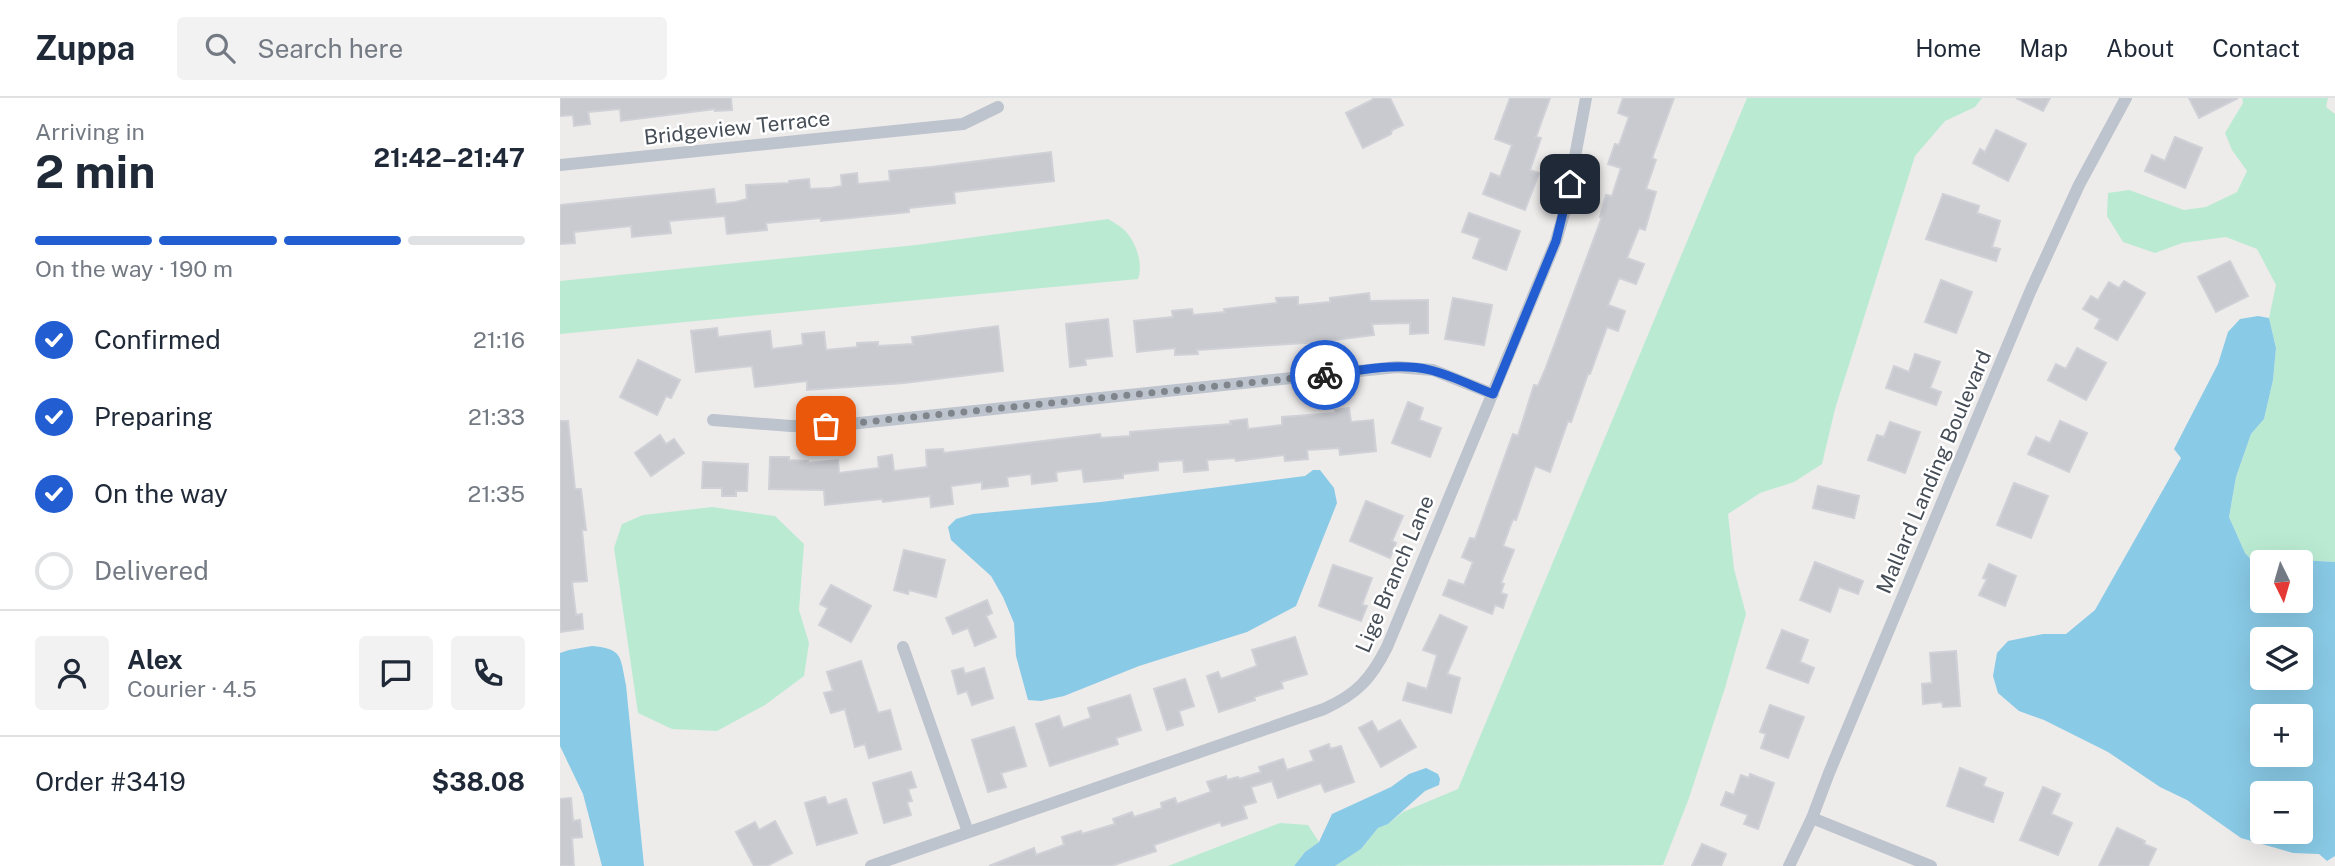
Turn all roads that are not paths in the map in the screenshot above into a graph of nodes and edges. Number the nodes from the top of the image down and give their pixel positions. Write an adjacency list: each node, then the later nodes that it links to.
1 (1586, 98): 5 (street, Lige Branch Lane)
2 (2126, 98): 8 (street, Mallard Landing Boulevard)
3 (998, 107): 4 (street, Bridgeview Terrace)
4 (560, 165)
5 (1493, 394): 6 (street); 9 (street, Lige Branch Lane)
6 (713, 420)
7 (903, 647): 9 (street)
8 (1812, 818): 11 (street, Mallard Landing Boulevard); 12 (street)
9 (968, 832): 10 (street, Lige Branch Lane)
10 (870, 866)
11 (1788, 866)
12 (1931, 866)

